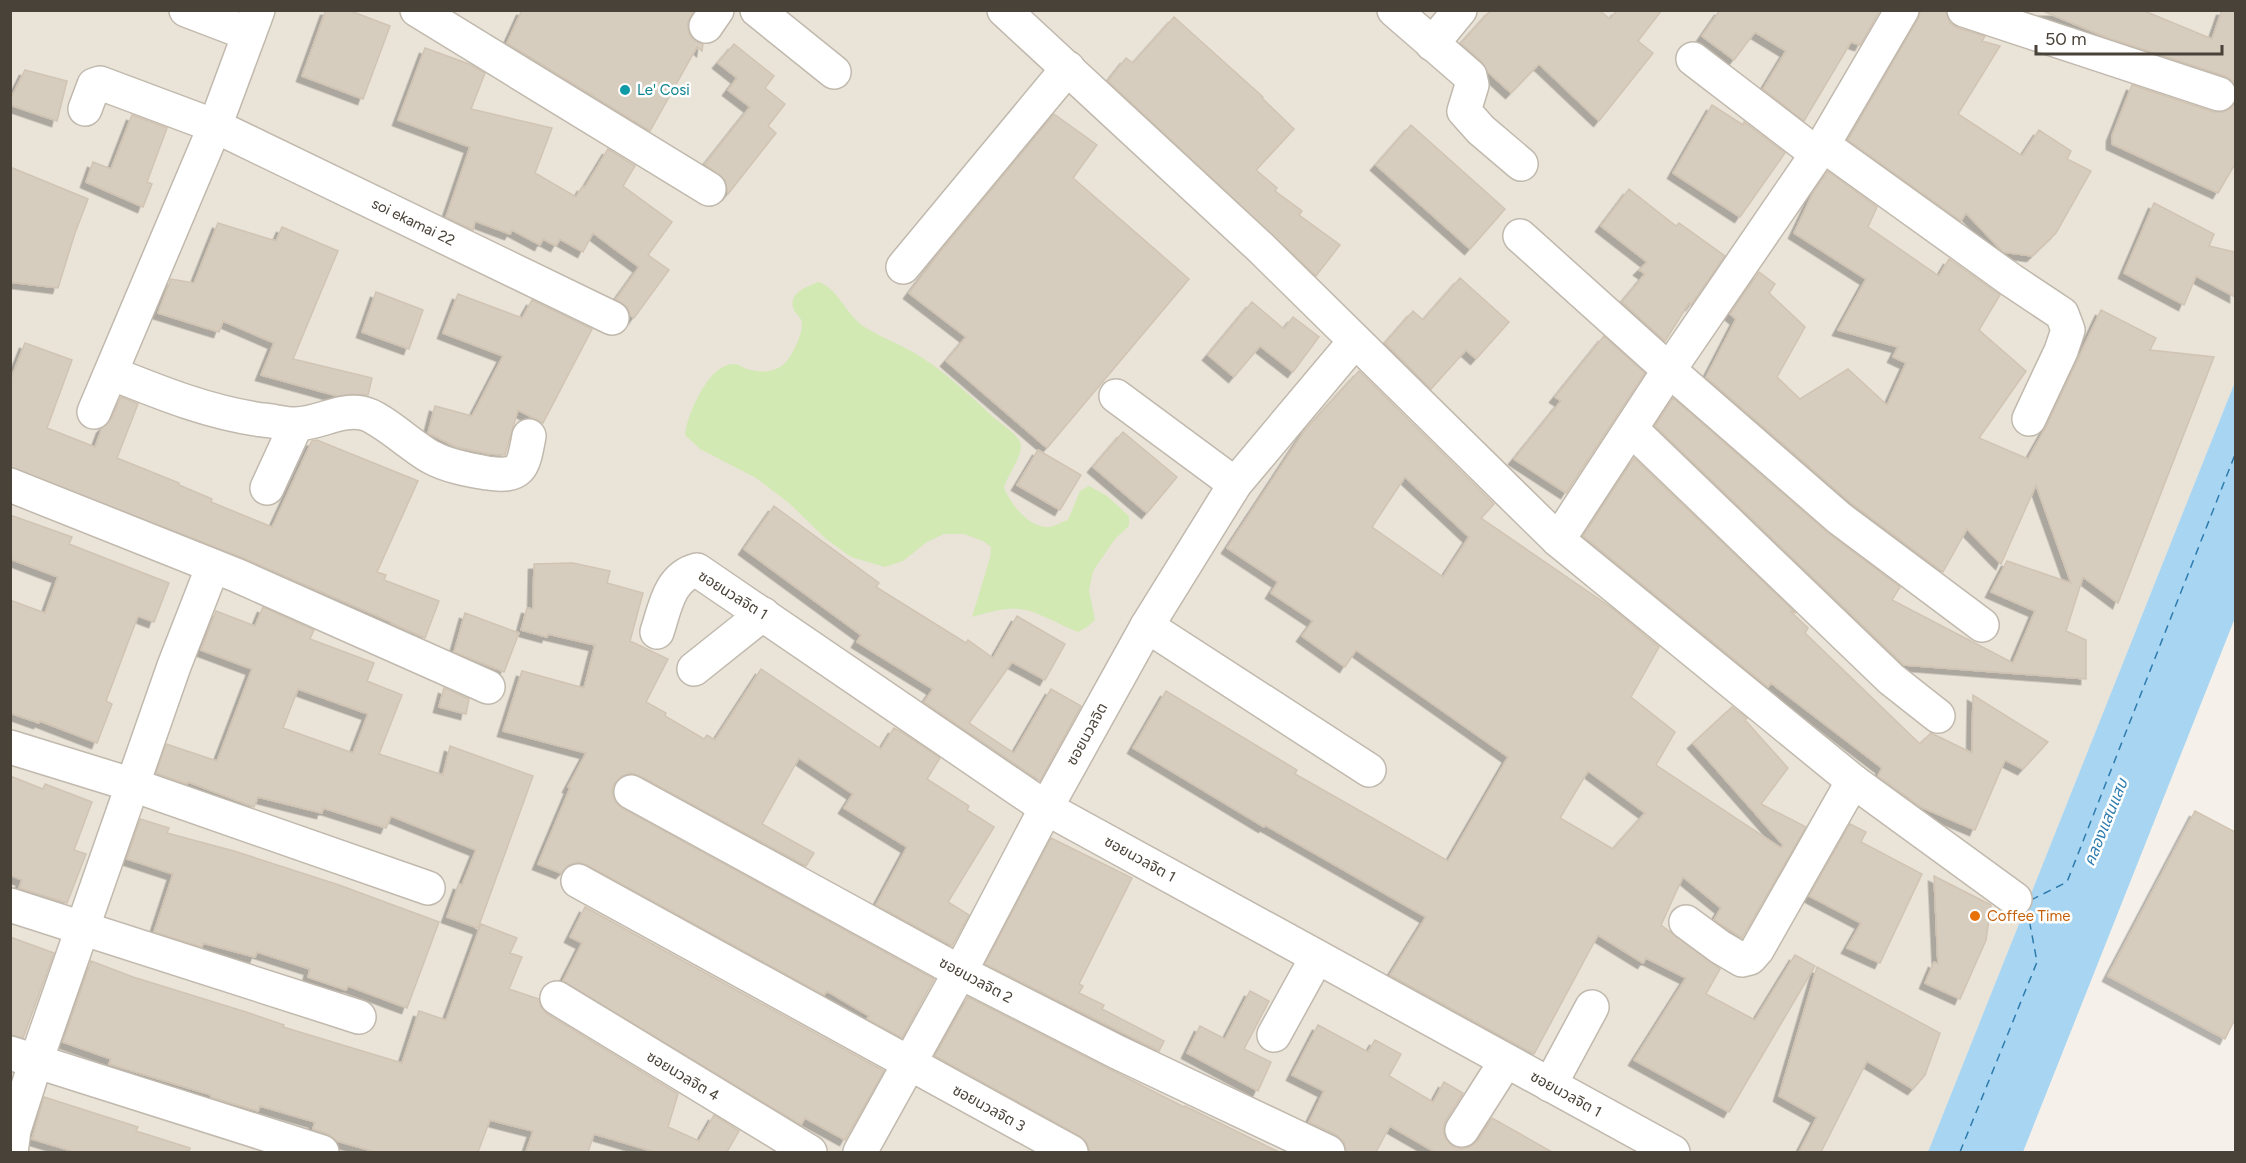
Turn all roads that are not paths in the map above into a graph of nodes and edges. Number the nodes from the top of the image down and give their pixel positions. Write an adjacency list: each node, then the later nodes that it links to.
1 (186, 10): 9 (street)
2 (417, 10): 19 (street)
3 (757, 10): 13 (street)
4 (1394, 10): 10 (street)
5 (1460, 10): 10 (street)
6 (1902, 10): 17 (street)
7 (1964, 10): 14 (street)
8 (1015, 13): 12 (street)
9 (254, 22): 16 (street)
10 (1432, 44): 18 (street)
11 (1693, 59): 17 (street)
12 (1068, 68): 21 (street); 23 (street)
13 (834, 72)
14 (2218, 94)
15 (85, 109): 16 (street, soi ekamai 22)
16 (215, 126): 22 (street, soi ekamai 22); 25 (street)
17 (1820, 150): 24 (street); 28 (street)
18 (1521, 164)
19 (709, 189)
20 (1520, 236): 24 (street)
21 (903, 267)
22 (612, 318)
23 (1355, 341): 32 (street, ซอยนวลจิต); 35 (street)
24 (1669, 370): 30 (street); 38 (street)
25 (111, 373): 27 (street); 29 (street)
26 (1116, 396): 32 (street)
27 (94, 412)
28 (2029, 419)
29 (296, 424): 31 (street); 34 (street)
30 (1631, 429): 35 (street); 43 (street)
31 (529, 436)
32 (1235, 484): 39 (street, ซอยนวลจิต)
33 (10, 485): 36 (street)
34 (267, 488)
35 (1558, 540): 46 (street)
36 (213, 566): 42 (street); 47 (street)
37 (763, 614): 40 (street, ซอยนวลจิต 1); 41 (street); 49 (street, ซอยนวลจิต 1)
38 (1982, 625)
39 (1147, 626): 45 (street); 49 (street, ซอยนวลจิต)
40 (657, 632)
41 (694, 669)
42 (488, 687)
43 (1938, 716)
44 (10, 747): 47 (street)
45 (1369, 770)
46 (1853, 781): 52 (street); 54 (street)
47 (133, 784): 51 (street); 55 (street)
48 (631, 792): 57 (street, ซอยนวลจิต 2)
49 (1046, 808): 56 (street, ซอยนวลจิต 1); 57 (street, ซอยนวลจิต)
50 (578, 881): 64 (street, ซอยนวลจิต 3)
51 (428, 888)
52 (2015, 899)
53 (10, 905): 55 (street)
54 (1686, 922)
55 (83, 929): 60 (street); 62 (street)
56 (1317, 957): 61 (street); 63 (street, ซอยนวลจิต 1)
57 (960, 972): 64 (street, ซอยนวลจิต); 72 (street, ซอยนวลจิต 2)
58 (557, 998): 69 (street, ซอยนวลจิต 4)
59 (1592, 1007): 65 (street)
60 (359, 1017)
61 (1274, 1035)
62 (23, 1057): 67 (street); 68 (street)
63 (1506, 1061): 65 (street, ซอยนวลจิต 1); 66 (street)
64 (908, 1064): 70 (street, ซอยนวลจิต); 71 (street, ซอยนวลจิต 3)
65 (1550, 1085): 73 (street, ซอยนวลจิต 1)
66 (1462, 1130)
67 (13, 1141)
68 (322, 1152)
69 (810, 1152)
70 (860, 1152)
71 (1071, 1152)
72 (1328, 1152)
73 (1673, 1152)

